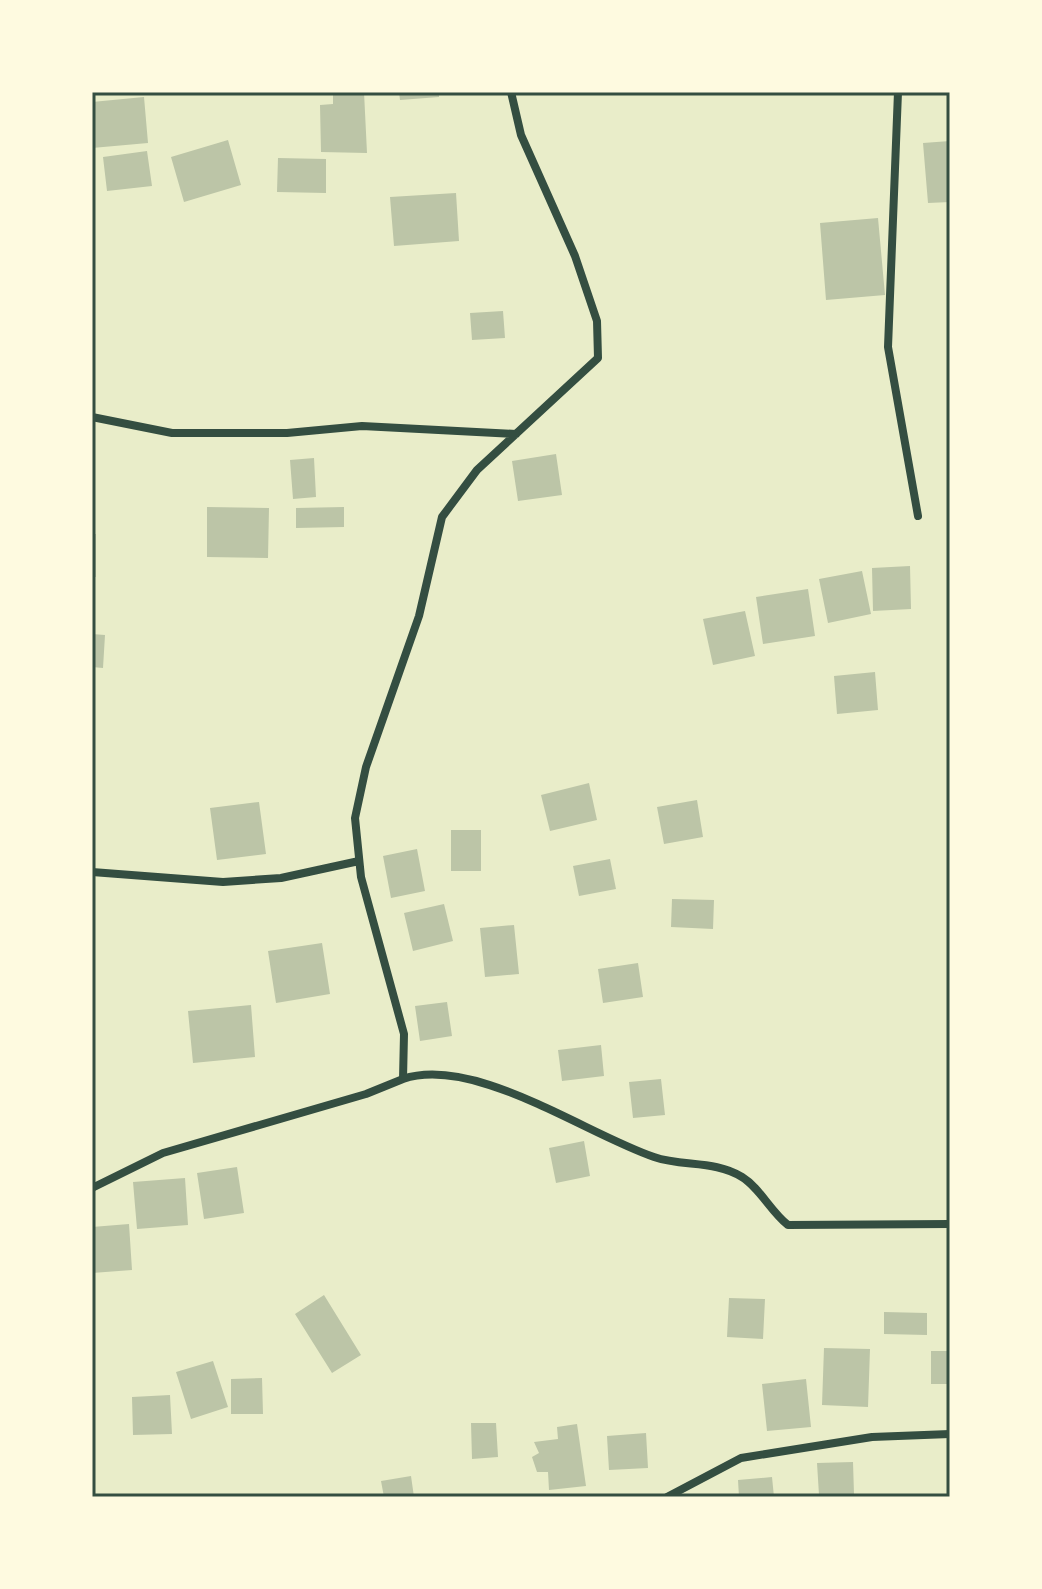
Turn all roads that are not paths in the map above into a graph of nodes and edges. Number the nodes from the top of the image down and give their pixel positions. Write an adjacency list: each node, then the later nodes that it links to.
1 (511, 92): 4 (street)
2 (898, 92): 5 (street)
3 (92, 417): 4 (street)
4 (516, 434): 6 (street)
5 (918, 516)
6 (359, 861): 7 (street); 8 (street)
7 (92, 872)
8 (403, 1079): 9 (street); 10 (street)
9 (92, 1188)
10 (950, 1224)
11 (950, 1434): 12 (street)
12 (667, 1497)

